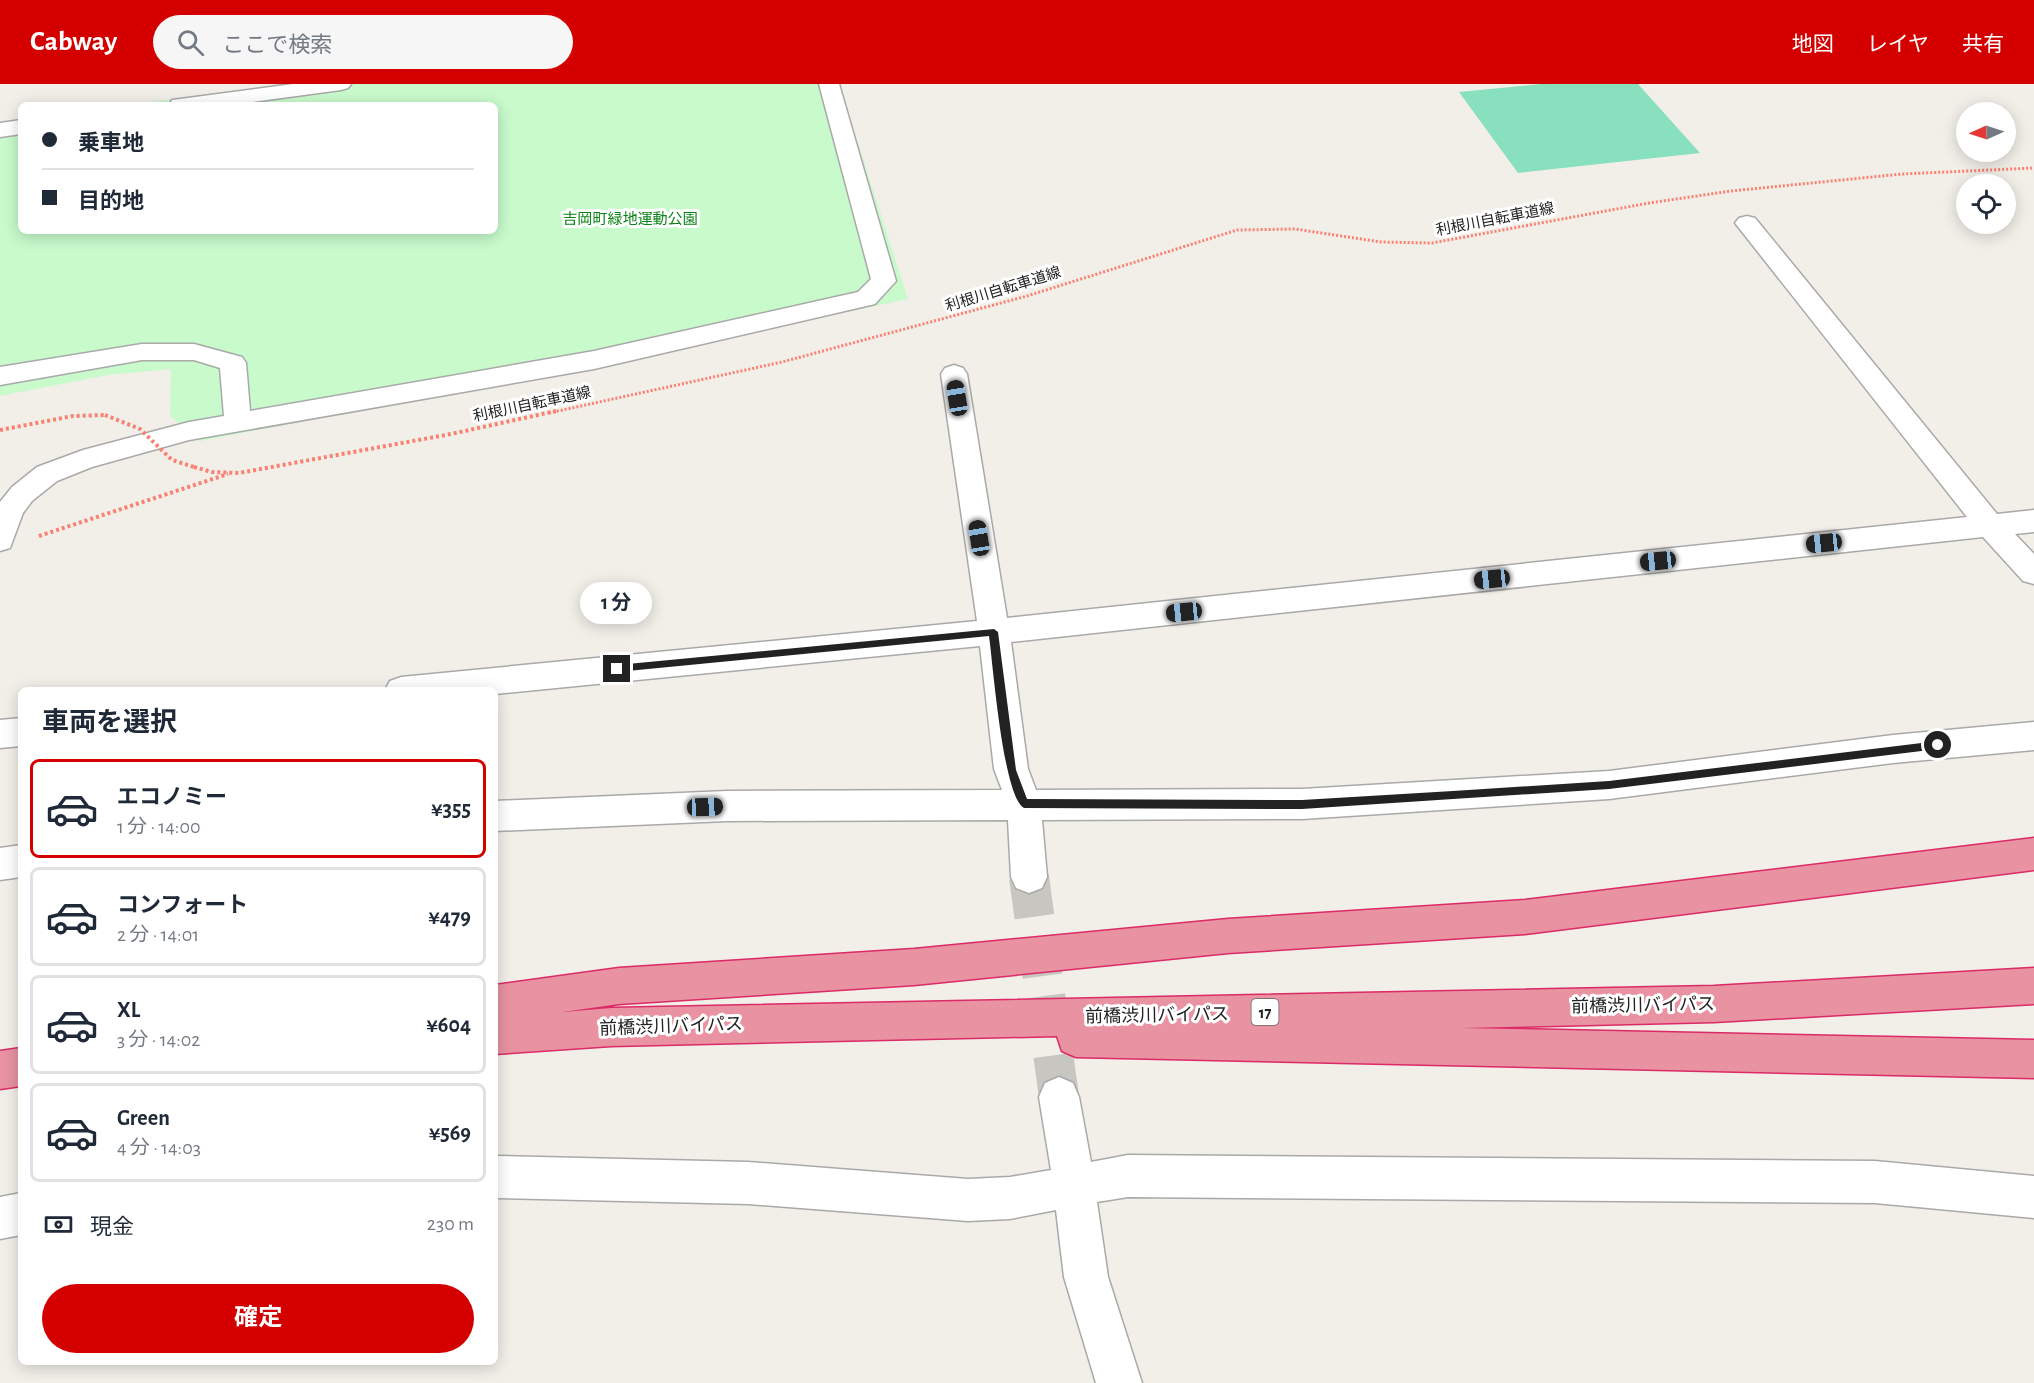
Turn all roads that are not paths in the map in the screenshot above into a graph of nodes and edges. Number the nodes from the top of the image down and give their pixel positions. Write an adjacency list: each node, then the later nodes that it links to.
1 (341, 84): 3 (street)
2 (829, 84): 9 (street)
3 (203, 102)
4 (18, 127): 5 (street)
5 (0, 130)
6 (1747, 223): 11 (street)
7 (954, 374): 14 (street)
8 (0, 376): 9 (street)
9 (238, 423): 12 (street)
10 (2034, 521): 11 (street)
11 (1990, 526): 13 (street); 14 (street)
12 (0, 540)
13 (2034, 573)
14 (994, 632): 15 (street); 19 (street)
15 (432, 687)
16 (18, 732): 17 (street)
17 (0, 734)
18 (2034, 736): 19 (street)
19 (1024, 804): 20 (street); 24 (street)
20 (498, 816)
21 (2034, 854): 26 (highway)
22 (18, 861): 23 (street)
23 (0, 864)
24 (1029, 877)
25 (2034, 986): 27 (highway, 前橋渋川バイパス / 17)
26 (498, 1003)
27 (611, 1027): 28 (highway, 前橋渋川バイパス / 17); 29 (highway)
28 (498, 1035)
29 (2034, 1059)
30 (18, 1067): 31 (highway)
31 (0, 1070)
32 (1059, 1096): 34 (street)
33 (498, 1177): 34 (street)
34 (1074, 1185): 35 (street); 38 (street)
35 (2034, 1197)
36 (18, 1215): 37 (street)
37 (0, 1218)
38 (1119, 1383)

